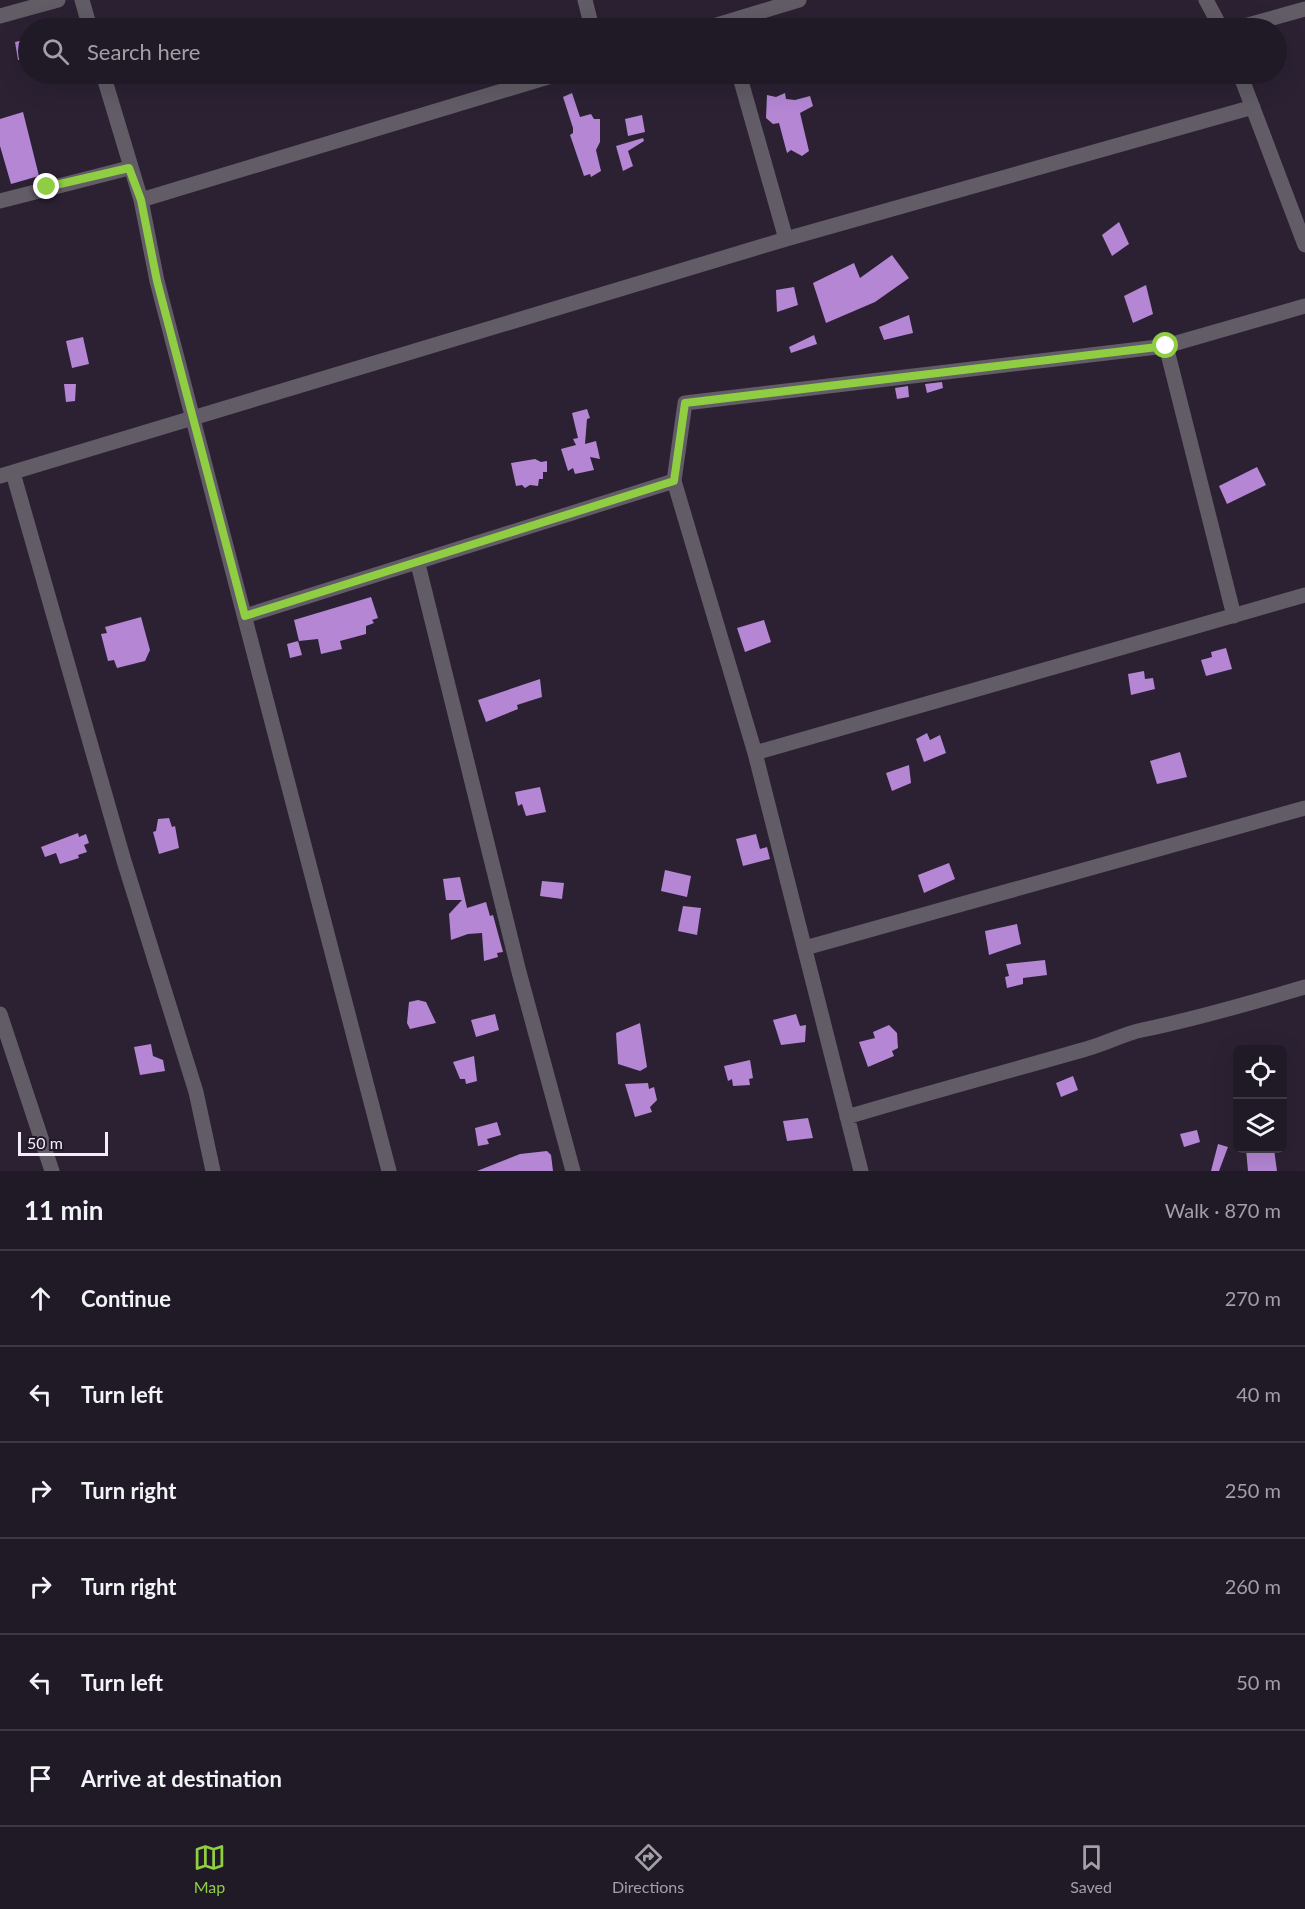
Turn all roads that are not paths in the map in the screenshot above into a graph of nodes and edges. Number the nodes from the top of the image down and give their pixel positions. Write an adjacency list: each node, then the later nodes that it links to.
1 (58, 0): 7 (street)
2 (82, 0): 8 (street)
3 (585, 0): 9 (street)
4 (799, 0): 10 (street)
5 (1206, 0): 11 (street)
6 (1305, 9): 12 (street)
7 (0, 16)
8 (87, 18)
9 (590, 18)
10 (748, 18)
11 (1216, 18)
12 (1273, 18)
13 (106, 84): 18 (street)
14 (525, 84): 19 (street)
15 (742, 84): 21 (street)
16 (1244, 84): 17 (street)
17 (1253, 107): 21 (street); 22 (street)
18 (129, 168): 19 (street); 20 (street)
19 (141, 200): 25 (street)
20 (0, 201)
21 (786, 239): 25 (street)
22 (1305, 245)
23 (1305, 306): 24 (street)
24 (1166, 346): 27 (street); 31 (street)
25 (193, 419): 26 (street); 30 (street)
26 (6, 475): 39 (street)
27 (674, 481): 28 (street); 32 (street)
28 (418, 564): 30 (street); 41 (street)
29 (1305, 595): 31 (street)
30 (245, 616): 40 (street)
31 (1234, 616): 32 (street)
32 (755, 753): 34 (street)
33 (1305, 808): 34 (street)
34 (806, 948): 37 (street)
35 (1305, 987): 37 (street)
36 (0, 1014): 38 (street)
37 (848, 1116): 42 (street)
38 (52, 1171)
39 (213, 1171)
40 (389, 1171)
41 (573, 1171)
42 (861, 1171)

